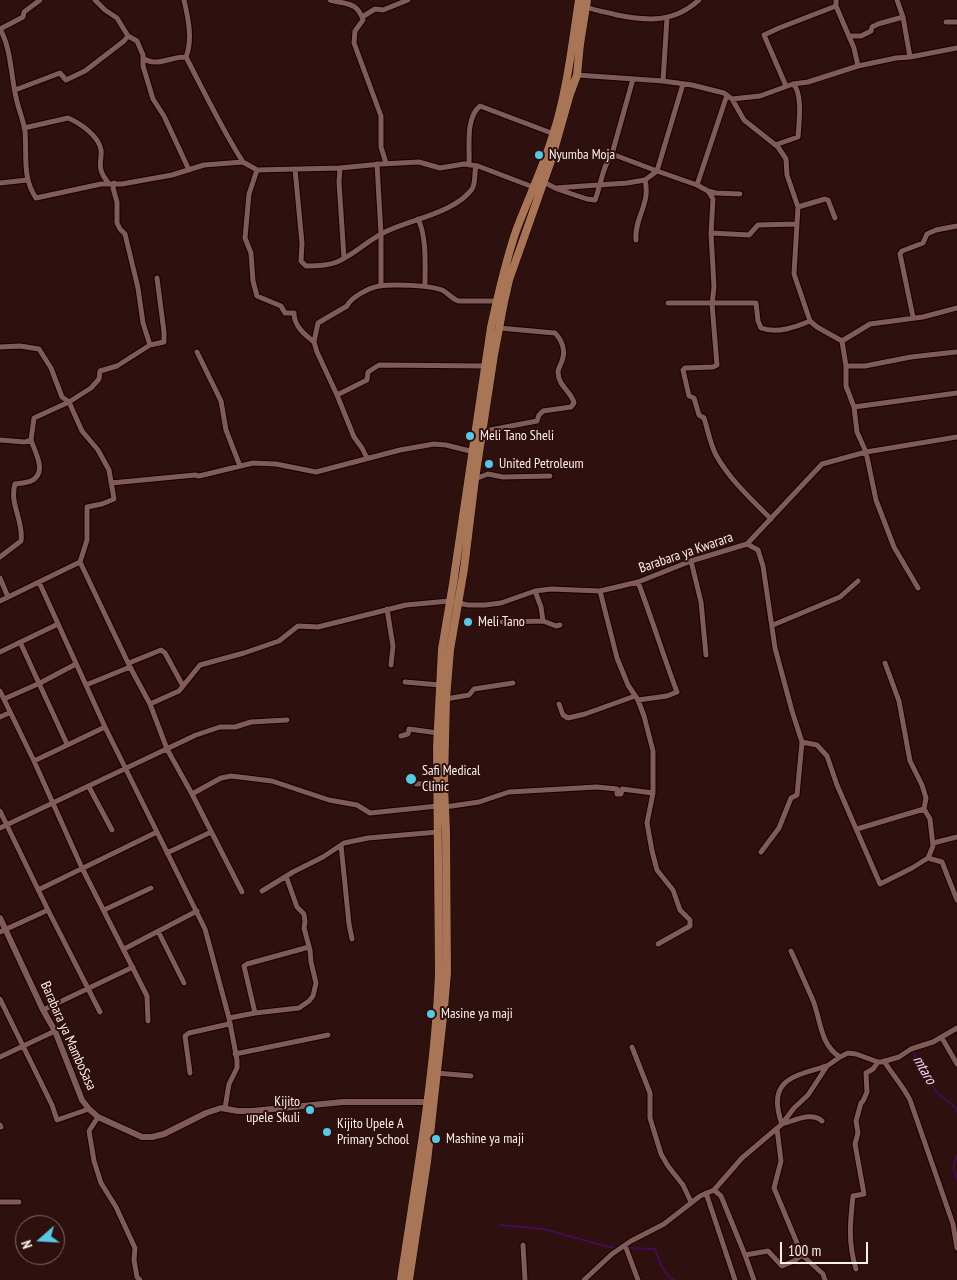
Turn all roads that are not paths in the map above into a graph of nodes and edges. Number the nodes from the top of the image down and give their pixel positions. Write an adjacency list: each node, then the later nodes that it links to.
1 (40, 0): 16 (street)
2 (95, 0): 17 (street)
3 (184, 0): 20 (street)
4 (330, 0): 11 (street)
5 (408, 0): 11 (street)
6 (579, 0): 34 (main road)
7 (699, 0): 13 (street)
8 (897, 0): 12 (street)
9 (587, 3): 13 (street); 24 (main road)
10 (836, 3): 18 (street); 29 (street)
11 (362, 17): 39 (street)
12 (903, 17): 18 (street); 21 (street)
13 (667, 18): 26 (street)
14 (946, 22): 15 (street)
15 (957, 22)
16 (0, 29): 30 (street)
17 (128, 36): 22 (street); 30 (street)
18 (849, 36): 23 (street)
19 (957, 48): 21 (street)
20 (186, 57): 22 (street); 37 (street)
21 (910, 57): 23 (street)
22 (143, 58): 44 (street)
23 (858, 66): 28 (street)
24 (577, 75): 25 (street); 49 (main road)
25 (633, 79): 26 (street); 36 (street)
26 (663, 81): 27 (street)
27 (683, 84): 31 (street); 46 (street)
28 (793, 84): 29 (street); 35 (street)
29 (786, 86): 32 (street)
30 (15, 90): 33 (street)
31 (727, 95): 32 (street); 53 (street)
32 (732, 99): 35 (street)
33 (24, 128): 47 (street); 51 (street)
34 (554, 134): 40 (street); 49 (main road)
35 (775, 145): 58 (street)
36 (612, 154): 46 (street); 52 (street)
37 (242, 162): 44 (street); 45 (street)
38 (377, 164): 39 (street); 42 (street); 64 (street)
39 (386, 164): 40 (street)
40 (470, 165): 41 (street)
41 (476, 166): 54 (street); 60 (street)
42 (340, 168): 43 (street); 66 (street)
43 (295, 169): 45 (street); 66 (street)
44 (189, 170): 51 (street)
45 (257, 170): 78 (street)
46 (657, 171): 48 (street); 53 (street)
47 (27, 180): 50 (street); 51 (street)
48 (645, 180): 52 (street); 65 (street)
49 (540, 181): 54 (main road); 55 (street); 76 (main road)
50 (0, 183)
51 (112, 184): 79 (street)
52 (601, 185): 55 (street); 55 (street)
53 (697, 185): 56 (street)
54 (533, 187): 70 (main road)
55 (555, 188)
56 (708, 191): 57 (street); 63 (street)
57 (740, 194)
58 (798, 207): 59 (street); 61 (street)
59 (835, 218)
60 (418, 219): 64 (street); 69 (street)
61 (797, 224): 63 (street); 75 (street)
62 (957, 226): 74 (street)
63 (711, 233): 72 (street)
64 (382, 234): 66 (street); 68 (street)
65 (636, 240)
66 (344, 258)
67 (157, 278): 79 (street)
68 (381, 286): 69 (street); 78 (street)
69 (425, 286): 70 (street)
70 (496, 301): 83 (main road)
71 (668, 303): 72 (street)
72 (712, 304): 75 (street); 100 (street)
73 (957, 308): 74 (street)
74 (913, 318): 77 (street)
75 (810, 321): 77 (street)
76 (499, 328): 92 (main road); 92 (street)
77 (842, 341): 84 (street)
78 (314, 342): 86 (street)
79 (150, 346): 87 (street)
80 (0, 347): 87 (street)
81 (196, 352): 96 (street)
82 (956, 352): 84 (street)
83 (486, 366): 86 (street); 93 (main road)
84 (846, 366): 88 (street)
85 (957, 393): 88 (street)
86 (337, 395): 95 (street)
87 (69, 402): 91 (street); 99 (street)
88 (854, 407): 94 (street)
89 (957, 437): 94 (street, Barabara ya Kwarara)
90 (0, 440): 91 (street)
91 (31, 440): 102 (street)
92 (482, 441): 93 (main road)
93 (476, 452): 95 (street); 98 (main road); 114 (main road)
94 (866, 452): 100 (street, Barabara ya Kwarara); 109 (street)
95 (367, 458): 96 (street)
96 (240, 466): 99 (street)
97 (550, 476): 98 (street)
98 (475, 480): 115 (main road)
99 (111, 482): 104 (street)
100 (771, 519): 101 (street, Barabara ya Kwarara)
101 (747, 544): 103 (street, Barabara ya Kwarara); 121 (street)
102 (0, 557)
103 (691, 561): 108 (street, Barabara ya Kwarara); 124 (street)
104 (80, 562): 107 (street); 127 (street)
105 (0, 578): 112 (street)
106 (858, 581): 121 (street)
107 (39, 582): 112 (street); 119 (street)
108 (638, 582): 110 (street, Barabara ya Kwarara); 137 (street)
109 (918, 588)
110 (600, 590): 111 (street, Barabara ya Kwarara); 137 (street)
111 (535, 591): 115 (street, Barabara ya Kwarara); 117 (street)
112 (8, 597): 113 (street)
113 (0, 601)
114 (449, 601): 115 (street, Barabara ya Kwarara); 116 (street, Barabara ya Kwarara); 129 (main road)
115 (458, 603): 129 (main road)
116 (387, 609): 128 (street); 135 (street, Barabara ya Kwarara)
117 (543, 621): 118 (street); 120 (street)
118 (502, 622)
119 (58, 624): 122 (street); 126 (street)
120 (560, 625)
121 (773, 625): 148 (street)
122 (20, 642): 123 (street); 131 (street)
123 (0, 652)
124 (706, 655)
125 (885, 663): 160 (street)
126 (76, 664): 131 (street); 133 (street)
127 (129, 665): 133 (street); 135 (street); 140 (street)
128 (391, 666)
129 (445, 666): 134 (main road); 138 (main road)
130 (405, 682): 134 (street)
131 (40, 683): 139 (street); 149 (street)
132 (513, 683): 138 (street)
133 (86, 685): 145 (street)
134 (440, 685): 146 (main road)
135 (183, 686): 140 (street, Barabara ya Kwarara)
136 (0, 691): 139 (street)
137 (637, 698): 141 (street); 156 (street)
138 (446, 699): 159 (main road)
139 (4, 700): 142 (street)
140 (150, 704): 150 (street)
141 (559, 704)
142 (10, 713): 143 (street); 151 (street)
143 (0, 717)
144 (287, 720): 150 (street)
145 (105, 727): 149 (street); 152 (street)
146 (438, 733): 147 (street); 153 (main road)
147 (401, 736)
148 (802, 742): 164 (street); 173 (street)
149 (67, 744): 151 (street)
150 (167, 750): 152 (street); 157 (street)
151 (34, 761): 158 (street)
152 (126, 769): 155 (street); 166 (street)
153 (437, 783): 154 (street); 159 (main road)
154 (416, 784)
155 (89, 786): 158 (street); 165 (street)
156 (653, 793): 159 (street); 189 (street)
157 (192, 794): 159 (street); 167 (street)
158 (53, 803): 162 (street); 175 (street)
159 (442, 807): 168 (main road); 216 (main road)
160 (924, 809): 164 (street); 170 (street)
161 (0, 811): 162 (street)
162 (6, 824): 163 (street); 178 (street)
163 (0, 828)
164 (858, 829): 174 (street)
165 (112, 830)
166 (157, 832): 172 (street); 175 (street)
167 (211, 832): 172 (street); 180 (street)
168 (438, 832): 171 (street); 218 (main road)
169 (957, 838): 170 (street)
170 (933, 843): 174 (street)
171 (341, 845): 176 (street); 188 (street)
172 (167, 852): 184 (street)
173 (761, 852)
174 (928, 858): 181 (street)
175 (82, 868): 178 (street); 183 (street)
176 (286, 876): 179 (street); 190 (street)
177 (151, 888): 183 (street)
178 (38, 890): 182 (street)
179 (262, 891)
180 (242, 892)
181 (957, 900)
182 (48, 910): 186 (street); 195 (street)
183 (104, 910): 191 (street)
184 (197, 911): 187 (street); 200 (street)
185 (0, 918): 186 (street, Barabara ya MamboSasa)
186 (3, 931): 197 (street, Barabara ya MamboSasa)
187 (158, 931): 191 (street); 194 (street)
188 (352, 939)
189 (658, 944)
190 (309, 947): 199 (street); 199 (street)
191 (124, 948): 193 (street)
192 (791, 951): 211 (street)
193 (132, 967): 195 (street); 201 (street)
194 (184, 983)
195 (89, 988): 197 (street); 198 (street)
196 (0, 999): 207 (street)
197 (43, 1010): 204 (street, Barabara ya MamboSasa)
198 (100, 1012)
199 (256, 1013): 200 (street)
200 (229, 1018): 202 (street)
201 (148, 1021)
202 (230, 1024): 209 (street); 215 (street)
203 (957, 1028): 206 (street)
204 (55, 1031): 207 (street); 220 (street, Barabara ya MamboSasa)
205 (328, 1035): 209 (street)
206 (942, 1038): 212 (street); 213 (street)
207 (23, 1047): 210 (street); 220 (street)
208 (632, 1048): 229 (street)
209 (235, 1054): 219 (street)
210 (0, 1057)
211 (840, 1057): 212 (street); 214 (street)
212 (881, 1062): 232 (street); 235 (street)
213 (957, 1064)
214 (828, 1066): 223 (street); 223 (street)
215 (190, 1073)
216 (436, 1073): 217 (street); 218 (main road)
217 (471, 1076)
218 (430, 1102): 219 (street, Barabara ya MamboSasa); 237 (main road); 238 (main road)
219 (225, 1108): 221 (street, Barabara ya MamboSasa)
220 (89, 1109): 221 (street, Barabara ya MamboSasa)
221 (98, 1117): 236 (street)
222 (822, 1121): 223 (street)
223 (782, 1124): 224 (street)
224 (777, 1129): 225 (street); 234 (street)
225 (714, 1190): 226 (street); 233 (street)
226 (706, 1193): 229 (street); 242 (street)
227 (0, 1202): 228 (street)
228 (18, 1202)
229 (691, 1202): 231 (street)
230 (523, 1245): 239 (street)
231 (625, 1245): 240 (street); 241 (street)
232 (957, 1248)
233 (745, 1255): 234 (street); 243 (street)
234 (802, 1255): 244 (street)
235 (856, 1270)
236 (140, 1280)
237 (401, 1280)
238 (409, 1280)
239 (525, 1280)
240 (584, 1280)
241 (638, 1280)
242 (735, 1280)
243 (754, 1280)
244 (824, 1280)

